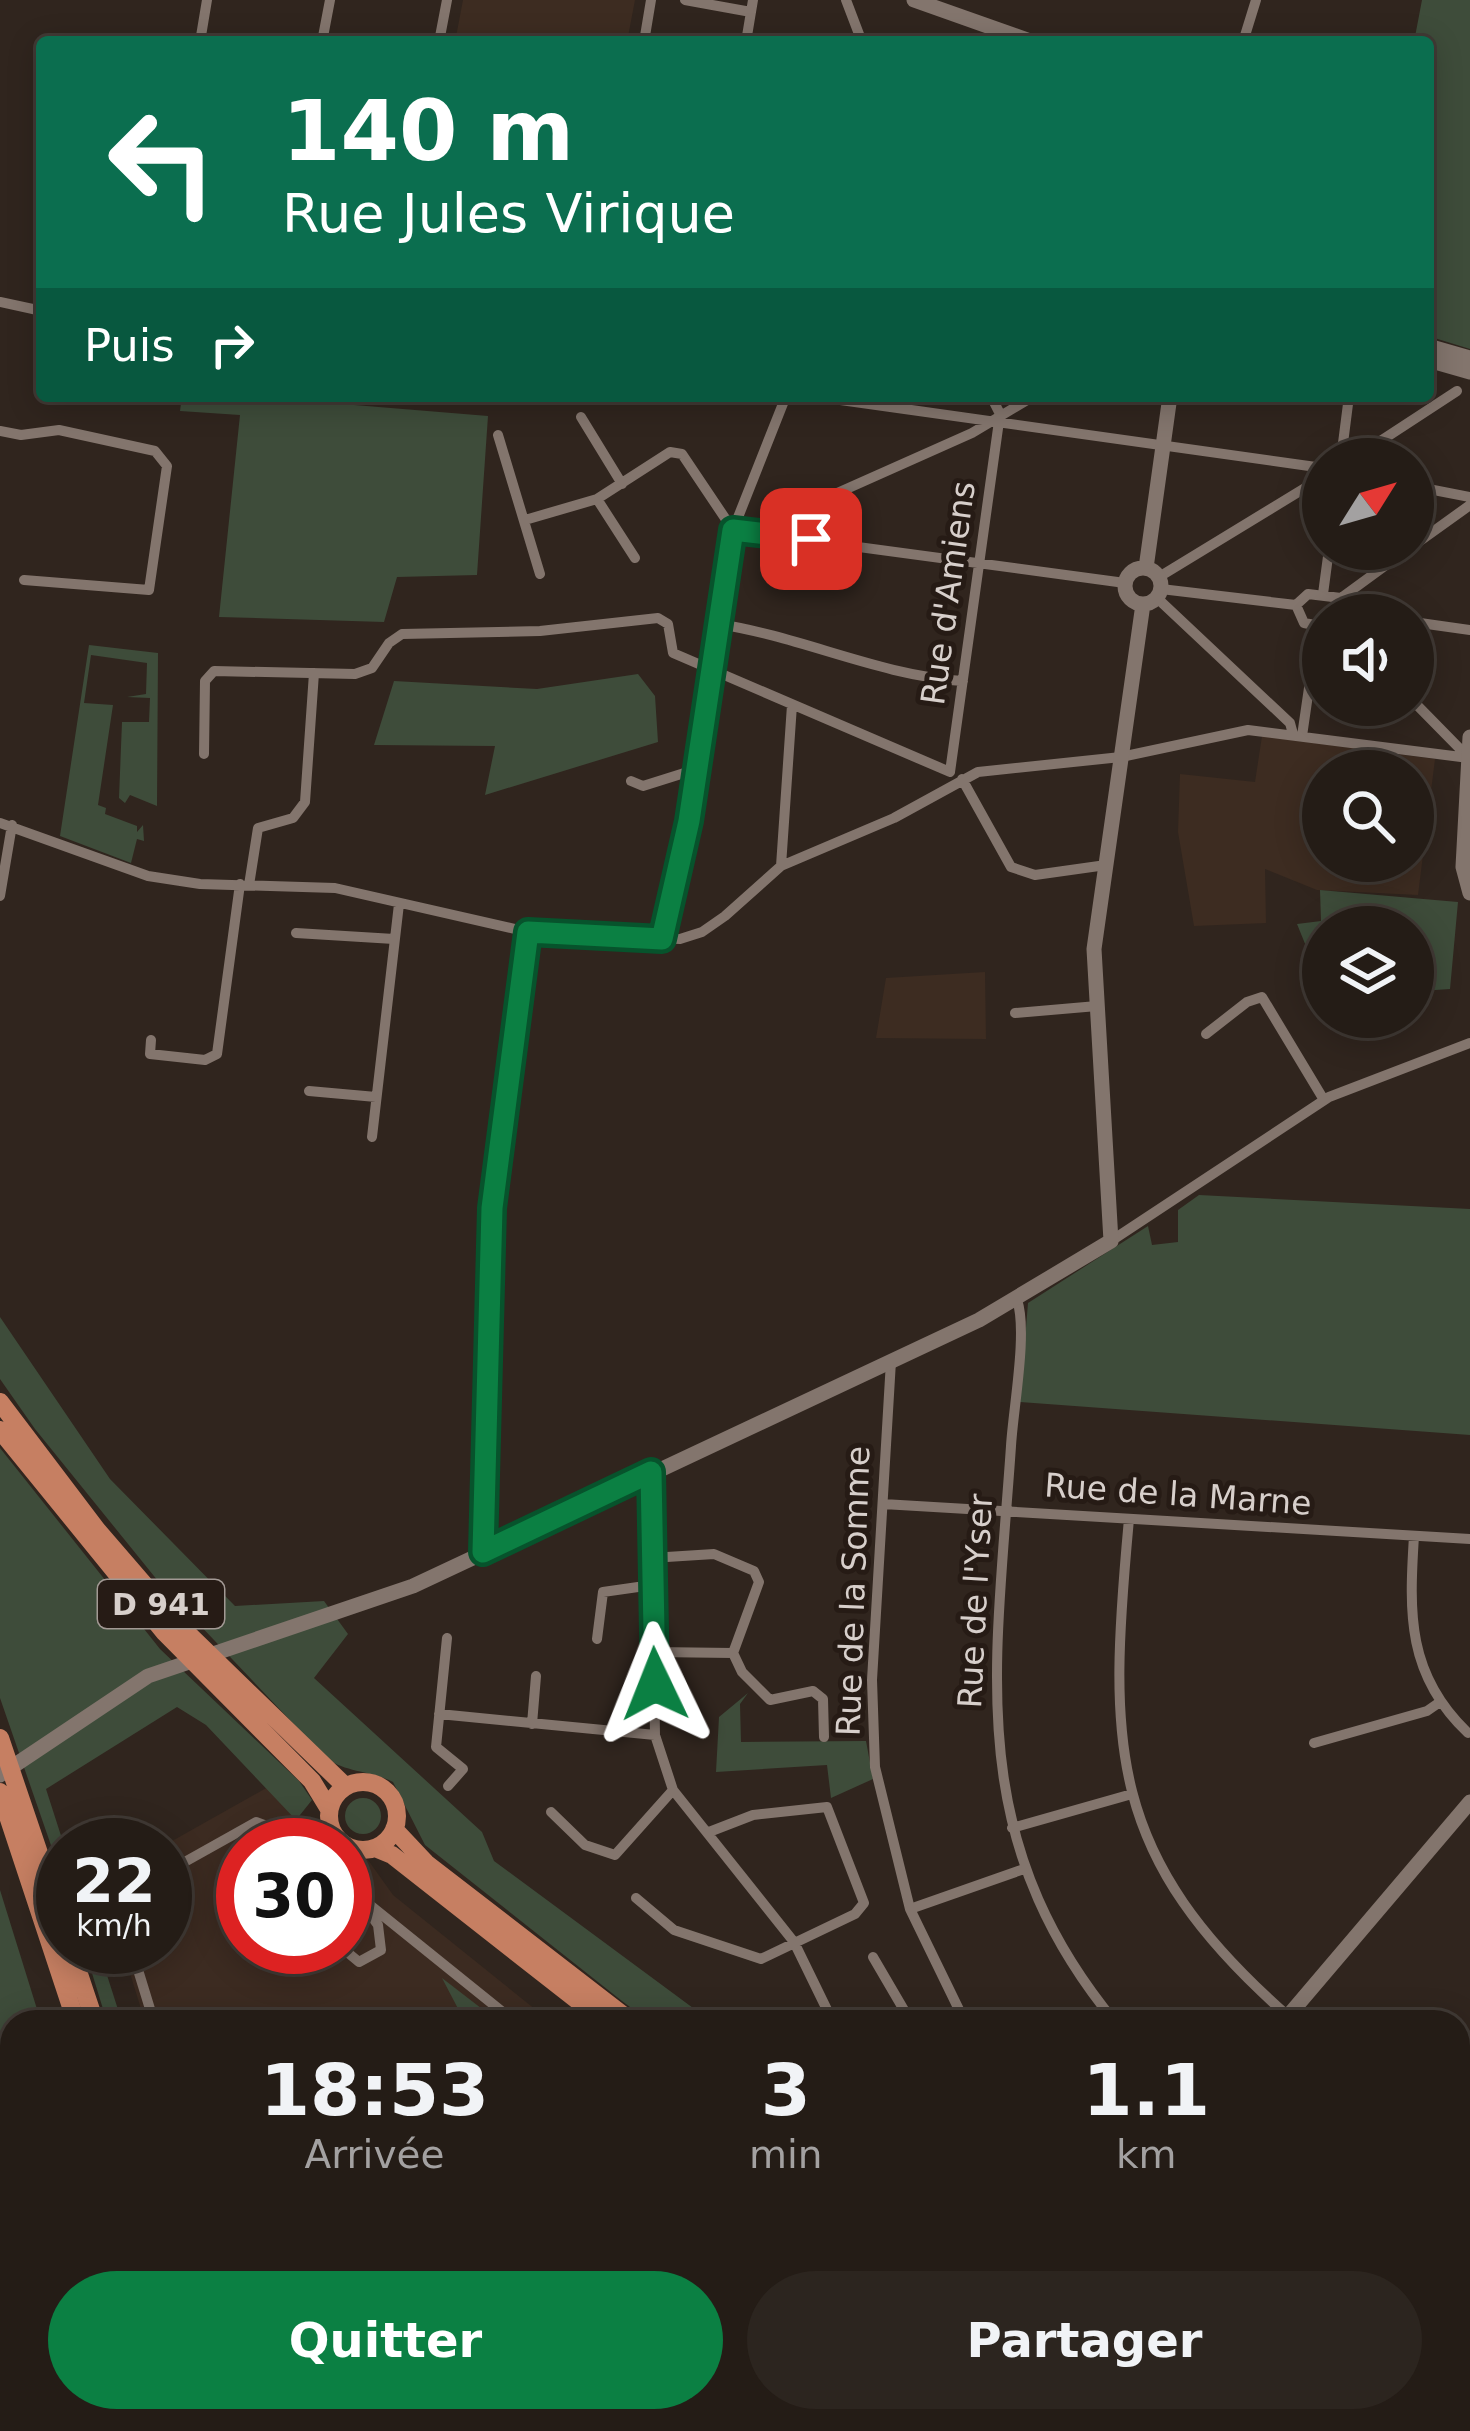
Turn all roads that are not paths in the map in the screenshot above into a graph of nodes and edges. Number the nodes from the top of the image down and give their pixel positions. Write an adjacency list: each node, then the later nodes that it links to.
1 (207, 0): 10 (street)
2 (330, 0): 11 (street)
3 (447, 0): 12 (street)
4 (652, 0): 13 (street)
5 (685, 0): 9 (street)
6 (847, 0): 15 (street)
7 (914, 0): 16 (street)
8 (1256, 0): 17 (street)
9 (752, 6): 14 (street)
10 (201, 36)
11 (323, 36)
12 (440, 36)
13 (645, 36)
14 (747, 36)
15 (860, 36)
16 (1016, 36)
17 (1245, 36)
18 (0, 302): 19 (street)
19 (36, 310)
20 (1434, 348): 21 (street)
21 (1470, 358)
22 (1434, 362): 23 (street)
23 (1470, 372)
24 (1457, 392): 36 (street)
25 (783, 402): 46 (street)
26 (858, 402): 32 (street)
27 (993, 402): 32 (street)
28 (1025, 402): 32 (street)
29 (1169, 402): 37 (street)
30 (1348, 402): 35 (street)
31 (581, 417): 39 (street)
32 (998, 420): 37 (street); 47 (street); 49 (street, Rue d'Amiens)
33 (0, 431): 53 (street)
34 (498, 435): 44 (street)
35 (1344, 438)
36 (1386, 438)
37 (1163, 445): 38 (street); 55 (street)
38 (1302, 468)
39 (622, 484): 42 (street); 46 (street)
40 (1302, 486): 55 (street)
41 (1434, 492): 43 (street)
42 (597, 499): 44 (street); 48 (street)
43 (1470, 501): 45 (street)
44 (524, 520): 52 (street)
45 (1434, 529)
46 (733, 530): 47 (street); 61 (street)
47 (752, 531): 49 (street)
48 (635, 558)
49 (980, 563): 54 (street); 66 (street, Rue d'Amiens)
50 (1326, 570): 56 (street)
51 (1379, 570): 57 (street)
52 (540, 574)
53 (24, 580)
54 (1125, 583): 55 (street); 55 (street)
55 (1153, 587): 59 (street); 70 (street); 73 (street)
56 (1323, 594)
57 (1346, 594)
58 (1302, 600): 59 (street)
59 (1297, 605): 60 (street)
60 (1302, 618)
61 (718, 624): 64 (street); 66 (street)
62 (1434, 625): 63 (street)
63 (1470, 630)
64 (712, 669): 65 (street); 67 (street); 75 (street)
65 (314, 673): 72 (street); 81 (street)
66 (963, 681): 76 (street, Rue d'Amiens)
67 (792, 705): 76 (street); 80 (street)
68 (1302, 711): 70 (street)
69 (1434, 722): 74 (street)
70 (1297, 735): 73 (street); 74 (street)
71 (1470, 737): 74 (street)
72 (204, 754)
73 (1121, 757): 76 (street); 79 (street)
74 (1469, 758): 82 (street)
75 (697, 769): 77 (street); 88 (street)
76 (956, 778): 79 (street); 80 (street)
77 (631, 782)
78 (6, 824): 81 (street); 83 (street)
79 (1106, 865): 89 (street)
80 (781, 866): 88 (street)
81 (244, 884): 84 (street); 92 (street)
82 (1470, 893)
83 (0, 896)
84 (399, 904): 85 (street); 87 (street)
85 (528, 932): 88 (street); 109 (street)
86 (296, 933): 87 (street)
87 (394, 939): 95 (street)
88 (662, 939)
89 (1097, 1006): 90 (street); 98 (street)
90 (1015, 1013)
91 (1206, 1034): 96 (street)
92 (151, 1040)
93 (1470, 1043): 96 (street)
94 (309, 1091): 95 (street)
95 (376, 1097): 97 (street)
96 (1324, 1100): 98 (street)
97 (372, 1137)
98 (1111, 1240): 99 (street)
99 (1017, 1300): 100 (street); 105 (street, Rue de l'Yser)
100 (891, 1361): 103 (street); 104 (street, Rue de la Somme)
101 (0, 1402): 126 (highway, D 941)
102 (0, 1430): 132 (highway, D 941)
103 (651, 1472): 109 (street); 110 (street)
104 (883, 1504): 105 (street, Rue de la Marne); 144 (street, Rue de la Somme)
105 (1006, 1512): 106 (street, Rue de la Marne); 135 (street, Rue de l'Yser)
106 (1130, 1519): 107 (street, Rue de la Marne); 130 (street)
107 (1414, 1536): 108 (street, Rue de la Marne); 117 (street)
108 (1470, 1539)
109 (483, 1552): 125 (street)
110 (651, 1558): 111 (street); 115 (street)
111 (652, 1585): 113 (street); 114 (street)
112 (447, 1639): 118 (street)
113 (597, 1639)
114 (654, 1652): 115 (street); 121 (street)
115 (733, 1652): 122 (street)
116 (536, 1676): 119 (street)
117 (1440, 1702): 120 (street); 124 (street)
118 (439, 1714): 119 (street); 127 (street)
119 (532, 1724): 121 (street)
120 (1468, 1733)
121 (655, 1736): 128 (street)
122 (824, 1737)
123 (0, 1738): 138 (highway)
124 (1314, 1743)
125 (0, 1775)
126 (344, 1786): 132 (highway); 136 (highway)
127 (448, 1786)
128 (673, 1790): 133 (street); 137 (street)
129 (0, 1792): 151 (highway)
130 (1132, 1794): 135 (street); 161 (street)
131 (1470, 1802): 162 (street)
132 (329, 1809): 134 (highway)
133 (551, 1812)
134 (330, 1818)
135 (1012, 1828): 141 (street, Rue de l'Yser)
136 (394, 1829): 139 (highway); 156 (highway)
137 (709, 1832): 146 (street); 146 (street)
138 (36, 1844)
139 (372, 1845)
140 (372, 1850): 155 (highway)
141 (1024, 1869): 144 (street); 160 (street, Rue de l'Yser)
142 (637, 1898): 146 (street)
143 (372, 1906): 154 (street)
144 (910, 1909): 159 (street, Rue de la Somme)
145 (372, 1914): 147 (street)
146 (794, 1942): 157 (street)
147 (372, 1955)
148 (874, 1957): 158 (street)
149 (79, 1974): 152 (highway)
150 (139, 1974): 153 (street)
151 (72, 2010)
152 (90, 2010)
153 (150, 2010)
154 (500, 2010)
155 (590, 2010)
156 (617, 2010)
157 (827, 2010)
158 (903, 2010)
159 (959, 2010)
160 (1107, 2010)
161 (1277, 2010)
162 (1294, 2010)

